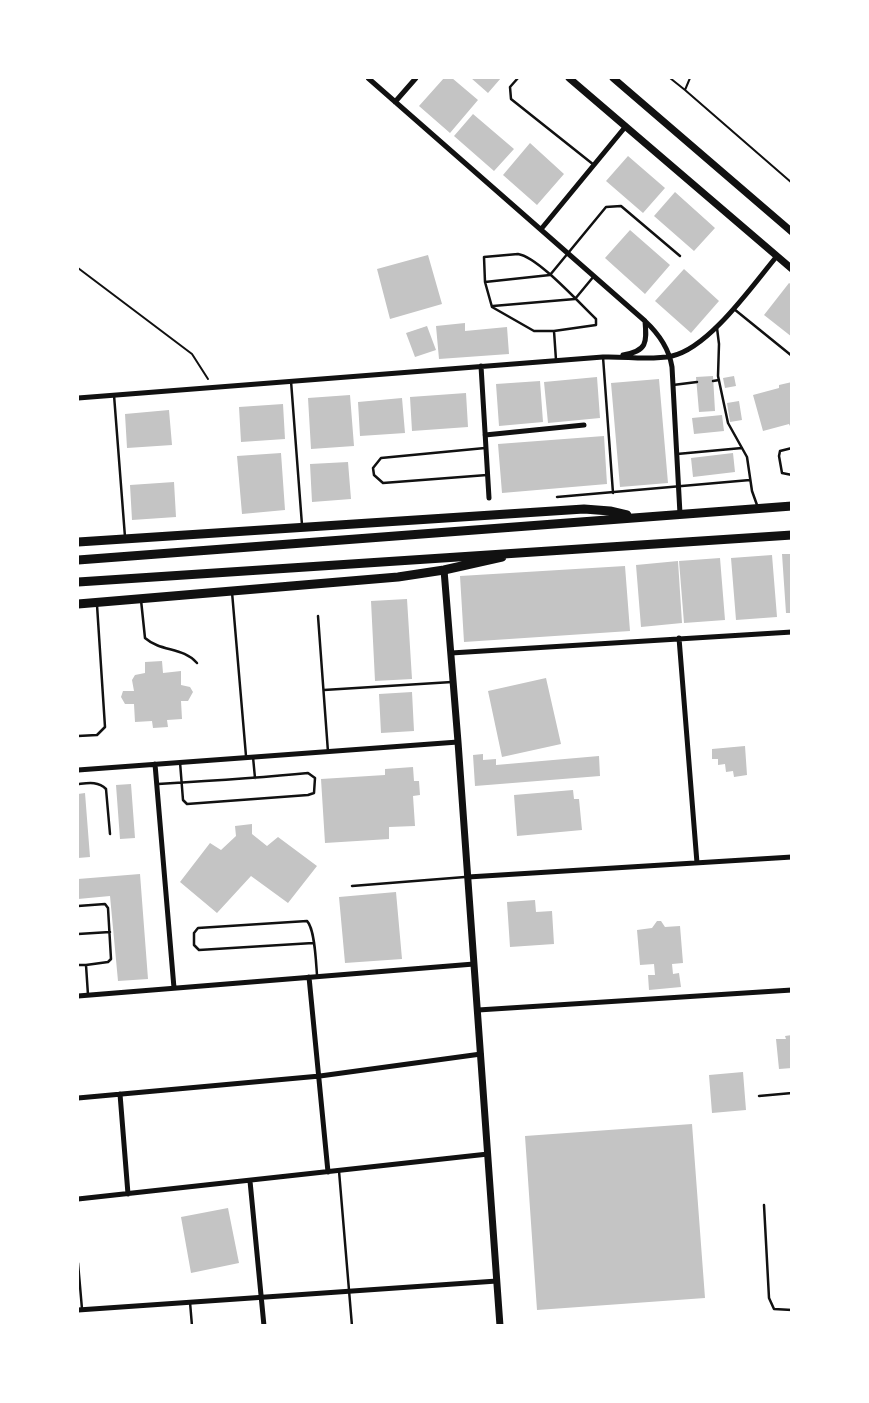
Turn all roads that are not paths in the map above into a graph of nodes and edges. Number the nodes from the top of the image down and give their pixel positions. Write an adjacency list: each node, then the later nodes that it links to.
1 (368, 78): 6 (street)
2 (416, 78): 6 (street)
3 (518, 78): 8 (lane)
4 (568, 78): 7 (street)
5 (613, 78): 10 (street)
6 (395, 102): 9 (street)
7 (626, 126): 8 (street); 13 (street)
8 (594, 165): 9 (street)
9 (542, 228): 11 (street)
10 (792, 232)
11 (569, 252): 12 (lane); 15 (lane); 16 (street)
12 (680, 256)
13 (777, 256): 14 (street); 20 (street)
14 (792, 269)
15 (550, 274): 17 (lane); 17 (lane); 18 (lane)
16 (594, 275): 18 (lane); 21 (street)
17 (485, 282): 19 (lane)
18 (575, 299): 19 (lane); 23 (lane)
19 (492, 307): 23 (lane)
20 (733, 308): 22 (street); 26 (lane)
21 (645, 320): 24 (street); 25 (street)
22 (717, 327): 25 (street); 31 (lane)
23 (554, 331): 28 (lane)
24 (617, 356): 25 (street); 27 (street)
25 (670, 356): 34 (street)
26 (792, 356)
27 (603, 357): 28 (street); 47 (lane)
28 (556, 360): 29 (street)
29 (481, 366): 30 (street); 38 (street)
30 (291, 380): 35 (street); 54 (lane)
31 (719, 380): 32 (lane); 40 (lane)
32 (713, 381)
33 (697, 382): 34 (lane)
34 (673, 385): 42 (street)
35 (114, 395): 36 (street); 56 (lane)
36 (78, 398)
37 (584, 425): 38 (street)
38 (485, 435): 39 (street)
39 (485, 448): 43 (street); 43 (lane)
40 (742, 448): 42 (lane); 45 (lane)
41 (792, 448): 44 (lane)
42 (677, 454): 46 (street)
43 (487, 475): 49 (street)
44 (792, 475)
45 (750, 480): 46 (lane); 51 (lane)
46 (679, 486): 47 (lane); 52 (street)
47 (613, 493): 48 (lane)
48 (557, 497)
49 (489, 498)
50 (792, 506): 51 (highway)
51 (758, 509): 52 (highway)
52 (680, 514): 53 (highway)
53 (632, 517): 54 (highway); 59 (highway)
54 (302, 526): 56 (highway)
55 (792, 535): 58 (highway)
56 (125, 538): 57 (highway)
57 (78, 542)
58 (527, 551): 60 (highway); 61 (highway)
59 (78, 560)
60 (444, 570): 62 (highway); 69 (street)
61 (78, 582)
62 (232, 591): 63 (highway); 77 (lane)
63 (141, 599): 64 (highway); 70 (lane)
64 (96, 602): 65 (highway); 73 (lane)
65 (78, 604)
66 (318, 616): 72 (lane)
67 (792, 632): 68 (street)
68 (679, 638): 69 (street); 87 (street)
69 (451, 652): 71 (street)
70 (197, 663)
71 (453, 682): 72 (lane); 74 (street)
72 (324, 690): 75 (lane)
73 (78, 736)
74 (458, 742): 75 (street); 88 (street)
75 (328, 752): 76 (street)
76 (253, 757): 77 (street); 81 (lane)
77 (246, 758): 78 (street)
78 (180, 762): 79 (street); 82 (lane)
79 (155, 764): 80 (street); 84 (street)
80 (78, 770)
81 (254, 778): 82 (lane); 82 (lane)
82 (182, 783): 84 (lane)
83 (78, 784): 85 (lane)
84 (157, 784): 99 (street)
85 (110, 834)
86 (792, 857): 87 (street)
87 (697, 863): 88 (street)
88 (468, 877): 89 (lane); 95 (street)
89 (352, 886)
90 (78, 906): 91 (lane)
91 (110, 932): 92 (lane); 94 (lane)
92 (78, 934)
93 (313, 943): 93 (lane); 98 (lane)
94 (86, 964): 96 (lane); 101 (lane)
95 (474, 964): 98 (street); 103 (street)
96 (78, 965)
97 (310, 977): 98 (street); 99 (street); 105 (street)
98 (317, 977)
99 (174, 988): 101 (street)
100 (792, 990): 103 (street)
101 (88, 995): 102 (street)
102 (78, 996)
103 (478, 1010): 104 (street)
104 (481, 1054): 105 (street); 110 (street)
105 (320, 1076): 107 (street); 112 (street)
106 (792, 1093): 108 (lane)
107 (120, 1094): 109 (street); 114 (street)
108 (759, 1096)
109 (78, 1098)
110 (488, 1154): 111 (street); 118 (street)
111 (339, 1171): 112 (street); 119 (lane)
112 (328, 1172): 113 (street)
113 (250, 1181): 114 (street); 120 (street)
114 (128, 1194): 115 (street)
115 (78, 1199)
116 (764, 1205): 123 (lane)
117 (78, 1263): 122 (lane)
118 (497, 1281): 119 (street); 127 (street)
119 (349, 1292): 120 (street); 126 (lane)
120 (262, 1298): 121 (street); 125 (street)
121 (190, 1301): 122 (street); 124 (lane)
122 (80, 1310)
123 (792, 1310)
124 (192, 1326)
125 (264, 1326)
126 (352, 1326)
127 (500, 1326)

